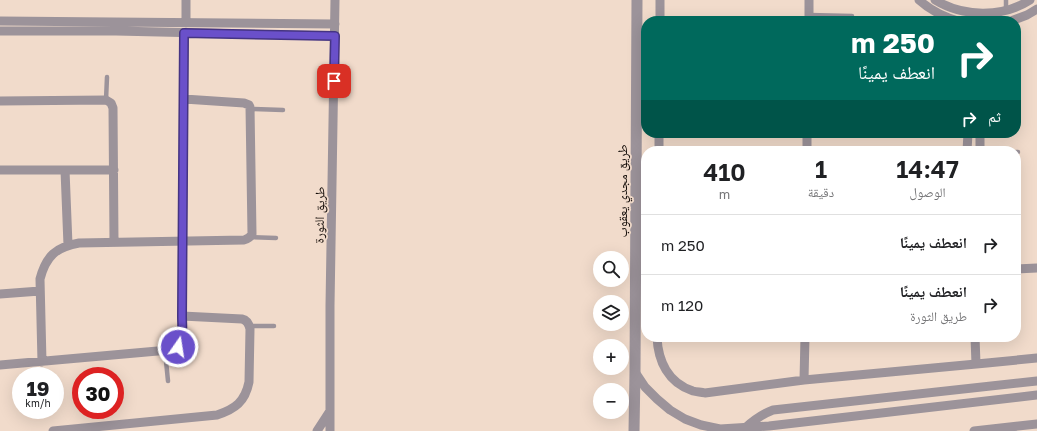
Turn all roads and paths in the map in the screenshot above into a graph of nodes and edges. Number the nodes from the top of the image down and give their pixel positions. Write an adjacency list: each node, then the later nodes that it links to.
1 (186, 0): 20 (street)
2 (336, 0): 21 (street, طريق الثورة)
3 (637, 0): 54 (street, طريق مجدي يعقوب)
4 (660, 0): 13 (street)
5 (809, 0): 14 (street)
6 (919, 0): 15 (street)
7 (935, 0): 10 (street)
8 (1006, 0): 12 (lane)
9 (1030, 0): 12 (street)
10 (949, 4): 16 (street)
11 (1037, 9): 18 (street)
12 (1006, 10): 17 (street)
13 (660, 16)
14 (809, 16)
15 (944, 16)
16 (972, 16)
17 (978, 16)
18 (1021, 17)
19 (0, 22): 20 (street)
20 (186, 23): 21 (street)
21 (335, 24): 24 (street, طريق الثورة)
22 (0, 31): 23 (street)
23 (184, 33): 24 (street); 26 (street)
24 (335, 36): 59 (street, طريق الثورة)
25 (107, 77): 27 (lane)
26 (184, 99): 29 (street); 36 (street)
27 (106, 100): 28 (street); 33 (street)
28 (0, 101)
29 (251, 109): 30 (lane); 34 (street)
30 (283, 110)
31 (0, 170): 32 (street)
32 (65, 170): 33 (street); 38 (street)
33 (114, 170): 37 (street)
34 (250, 237): 35 (lane); 36 (street)
35 (276, 238)
36 (183, 241): 37 (street); 43 (street)
37 (114, 242): 38 (street)
38 (68, 245): 41 (street)
39 (1021, 268): 40 (street)
40 (1037, 268)
41 (40, 291): 42 (street); 51 (street)
42 (0, 294)
43 (182, 316): 44 (street); 49 (street)
44 (250, 326): 45 (lane); 63 (street)
45 (274, 326)
46 (657, 342): 55 (street)
47 (805, 342): 55 (street)
48 (975, 342): 52 (street)
49 (165, 351): 51 (street); 56 (lane)
50 (1037, 358): 52 (street)
51 (42, 362): 53 (street)
52 (976, 364): 55 (street)
53 (0, 365)
54 (635, 372): 62 (street); 66 (street, طريق مجدي يعقوب)
55 (804, 380)
56 (168, 381)
57 (1037, 381): 61 (street)
58 (1037, 395): 61 (street)
59 (330, 410): 64 (street); 65 (street, طريق الثورة)
60 (1037, 424): 67 (street)
61 (745, 428): 62 (street)
62 (719, 430)
63 (53, 431)
64 (317, 431)
65 (330, 431)
66 (634, 431)
67 (980, 431)

